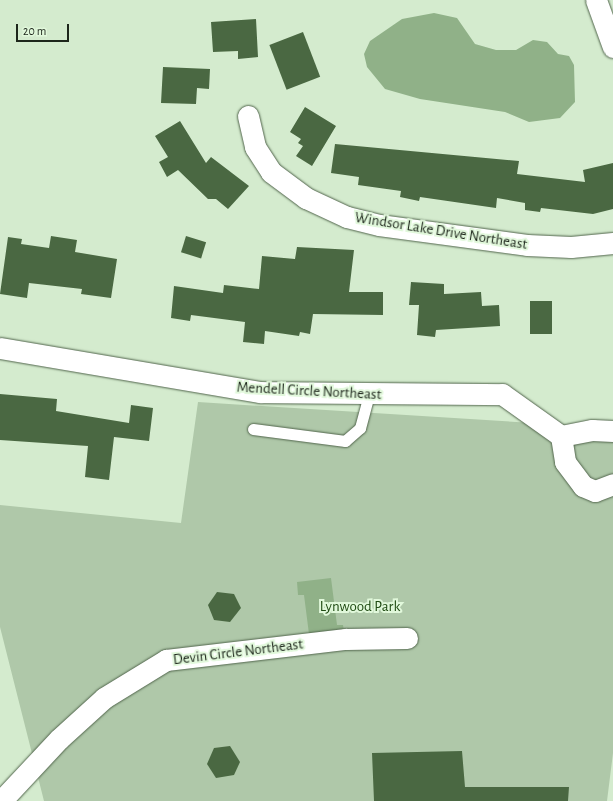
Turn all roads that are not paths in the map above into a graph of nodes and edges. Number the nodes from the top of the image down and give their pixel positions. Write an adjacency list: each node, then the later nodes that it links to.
1 (596, 0): 2 (street)
2 (613, 47)
3 (248, 116): 4 (street, Windsor Lake Drive Northeast)
4 (613, 242)
5 (0, 348): 6 (street, Mendell Circle Northeast)
6 (369, 395): 7 (lane); 9 (street, Mendell Circle Northeast)
7 (253, 429)
8 (613, 431): 9 (street)
9 (561, 436): 10 (street)
10 (613, 484)
11 (407, 638): 12 (street, Devin Circle Northeast)
12 (1, 801)

